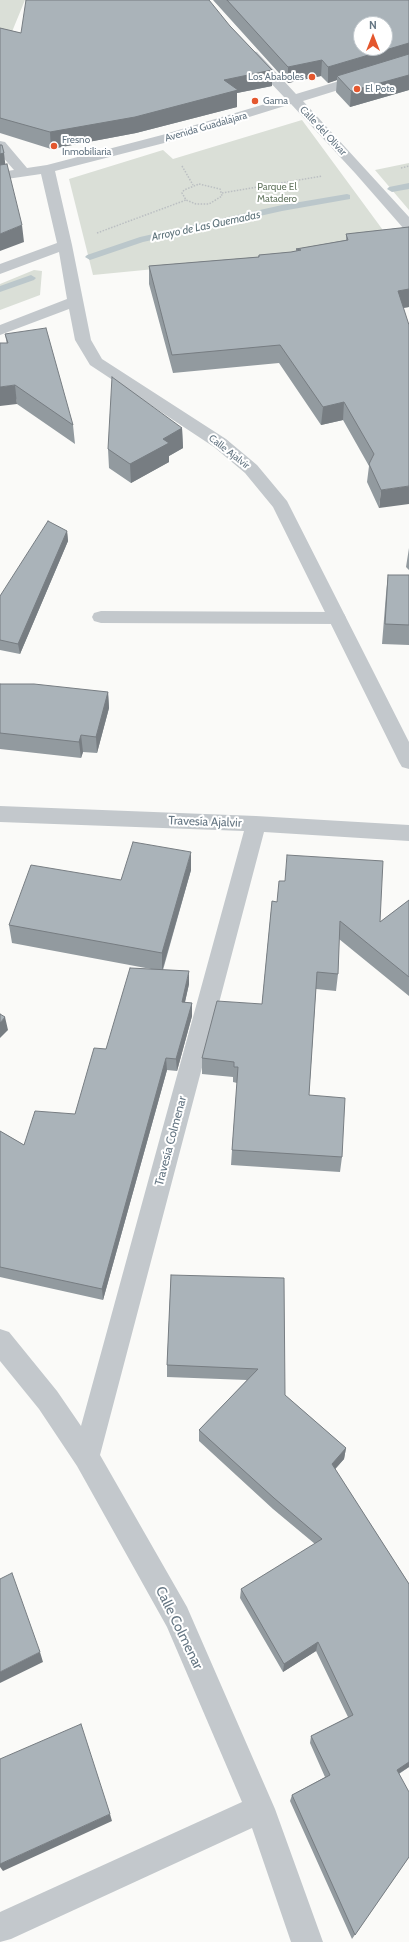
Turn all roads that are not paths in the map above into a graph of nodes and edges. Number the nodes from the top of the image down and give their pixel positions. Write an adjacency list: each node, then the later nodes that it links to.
1 (241, 43): 3 (street, Calle del Olivar)
2 (409, 64): 3 (street, Avenida Guadalajara)
3 (294, 100): 5 (street, Avenida Guadalajara); 8 (street, Calle del Olivar)
4 (0, 145): 6 (street)
5 (47, 168): 6 (street, Avenida Guadalajara); 9 (street, Calle Ajalvir)
6 (23, 172): 7 (street, Avenida Guadalajara)
7 (0, 176)
8 (409, 226)
9 (64, 245): 10 (street); 11 (street, Calle Ajalvir)
10 (0, 269)
11 (75, 301): 12 (street); 14 (street, Calle Ajalvir)
12 (0, 330)
13 (101, 617): 14 (street)
14 (337, 618): 15 (street, Calle Ajalvir)
15 (409, 762)
16 (0, 814): 17 (street, Travesía Ajalvir)
17 (256, 824): 18 (street, Travesía Ajalvir); 20 (street, Travesía Colmenar)
18 (409, 833)
19 (0, 1341): 20 (street, Calle Colmenar)
20 (86, 1457): 21 (street, Calle Colmenar)
21 (260, 1809): 22 (street); 23 (street, Calle Colmenar)
22 (0, 1928)
23 (307, 1942)

